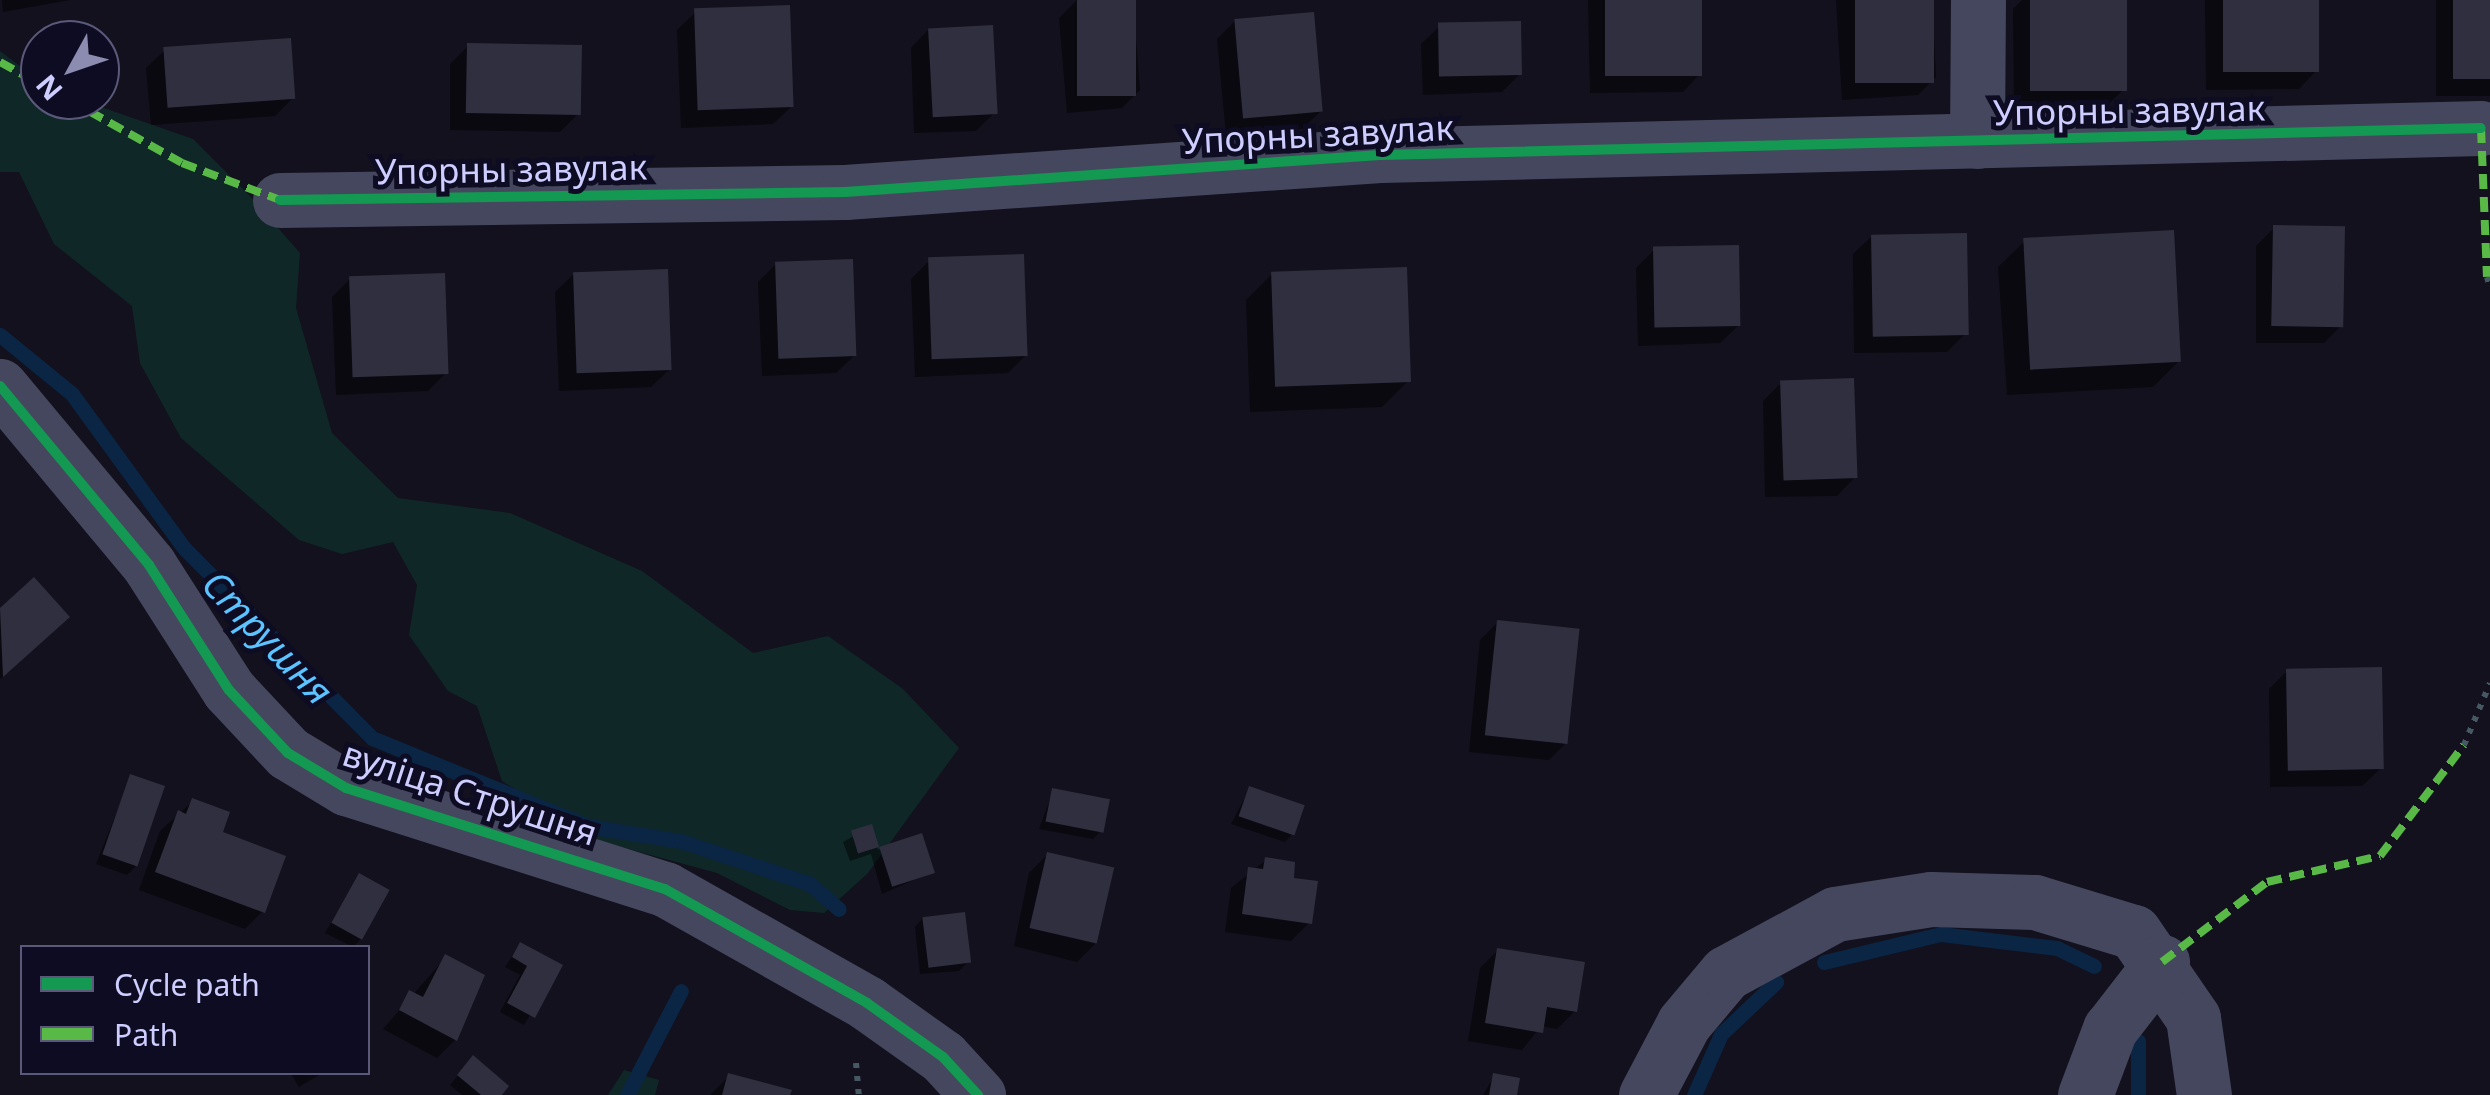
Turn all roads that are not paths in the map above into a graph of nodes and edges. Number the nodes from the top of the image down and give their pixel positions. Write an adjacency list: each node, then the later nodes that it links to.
1 (1978, 0): 3 (street)
2 (2481, 128): 3 (street, Упорны завулак)
3 (1977, 141): 4 (street, Упорны завулак)
4 (280, 200)
5 (0, 386): 7 (street, вуліца Струшня)
6 (2162, 962): 8 (street); 9 (street); 10 (street)
7 (978, 1095)
8 (1646, 1095)
9 (2085, 1095)
10 (2204, 1095)

